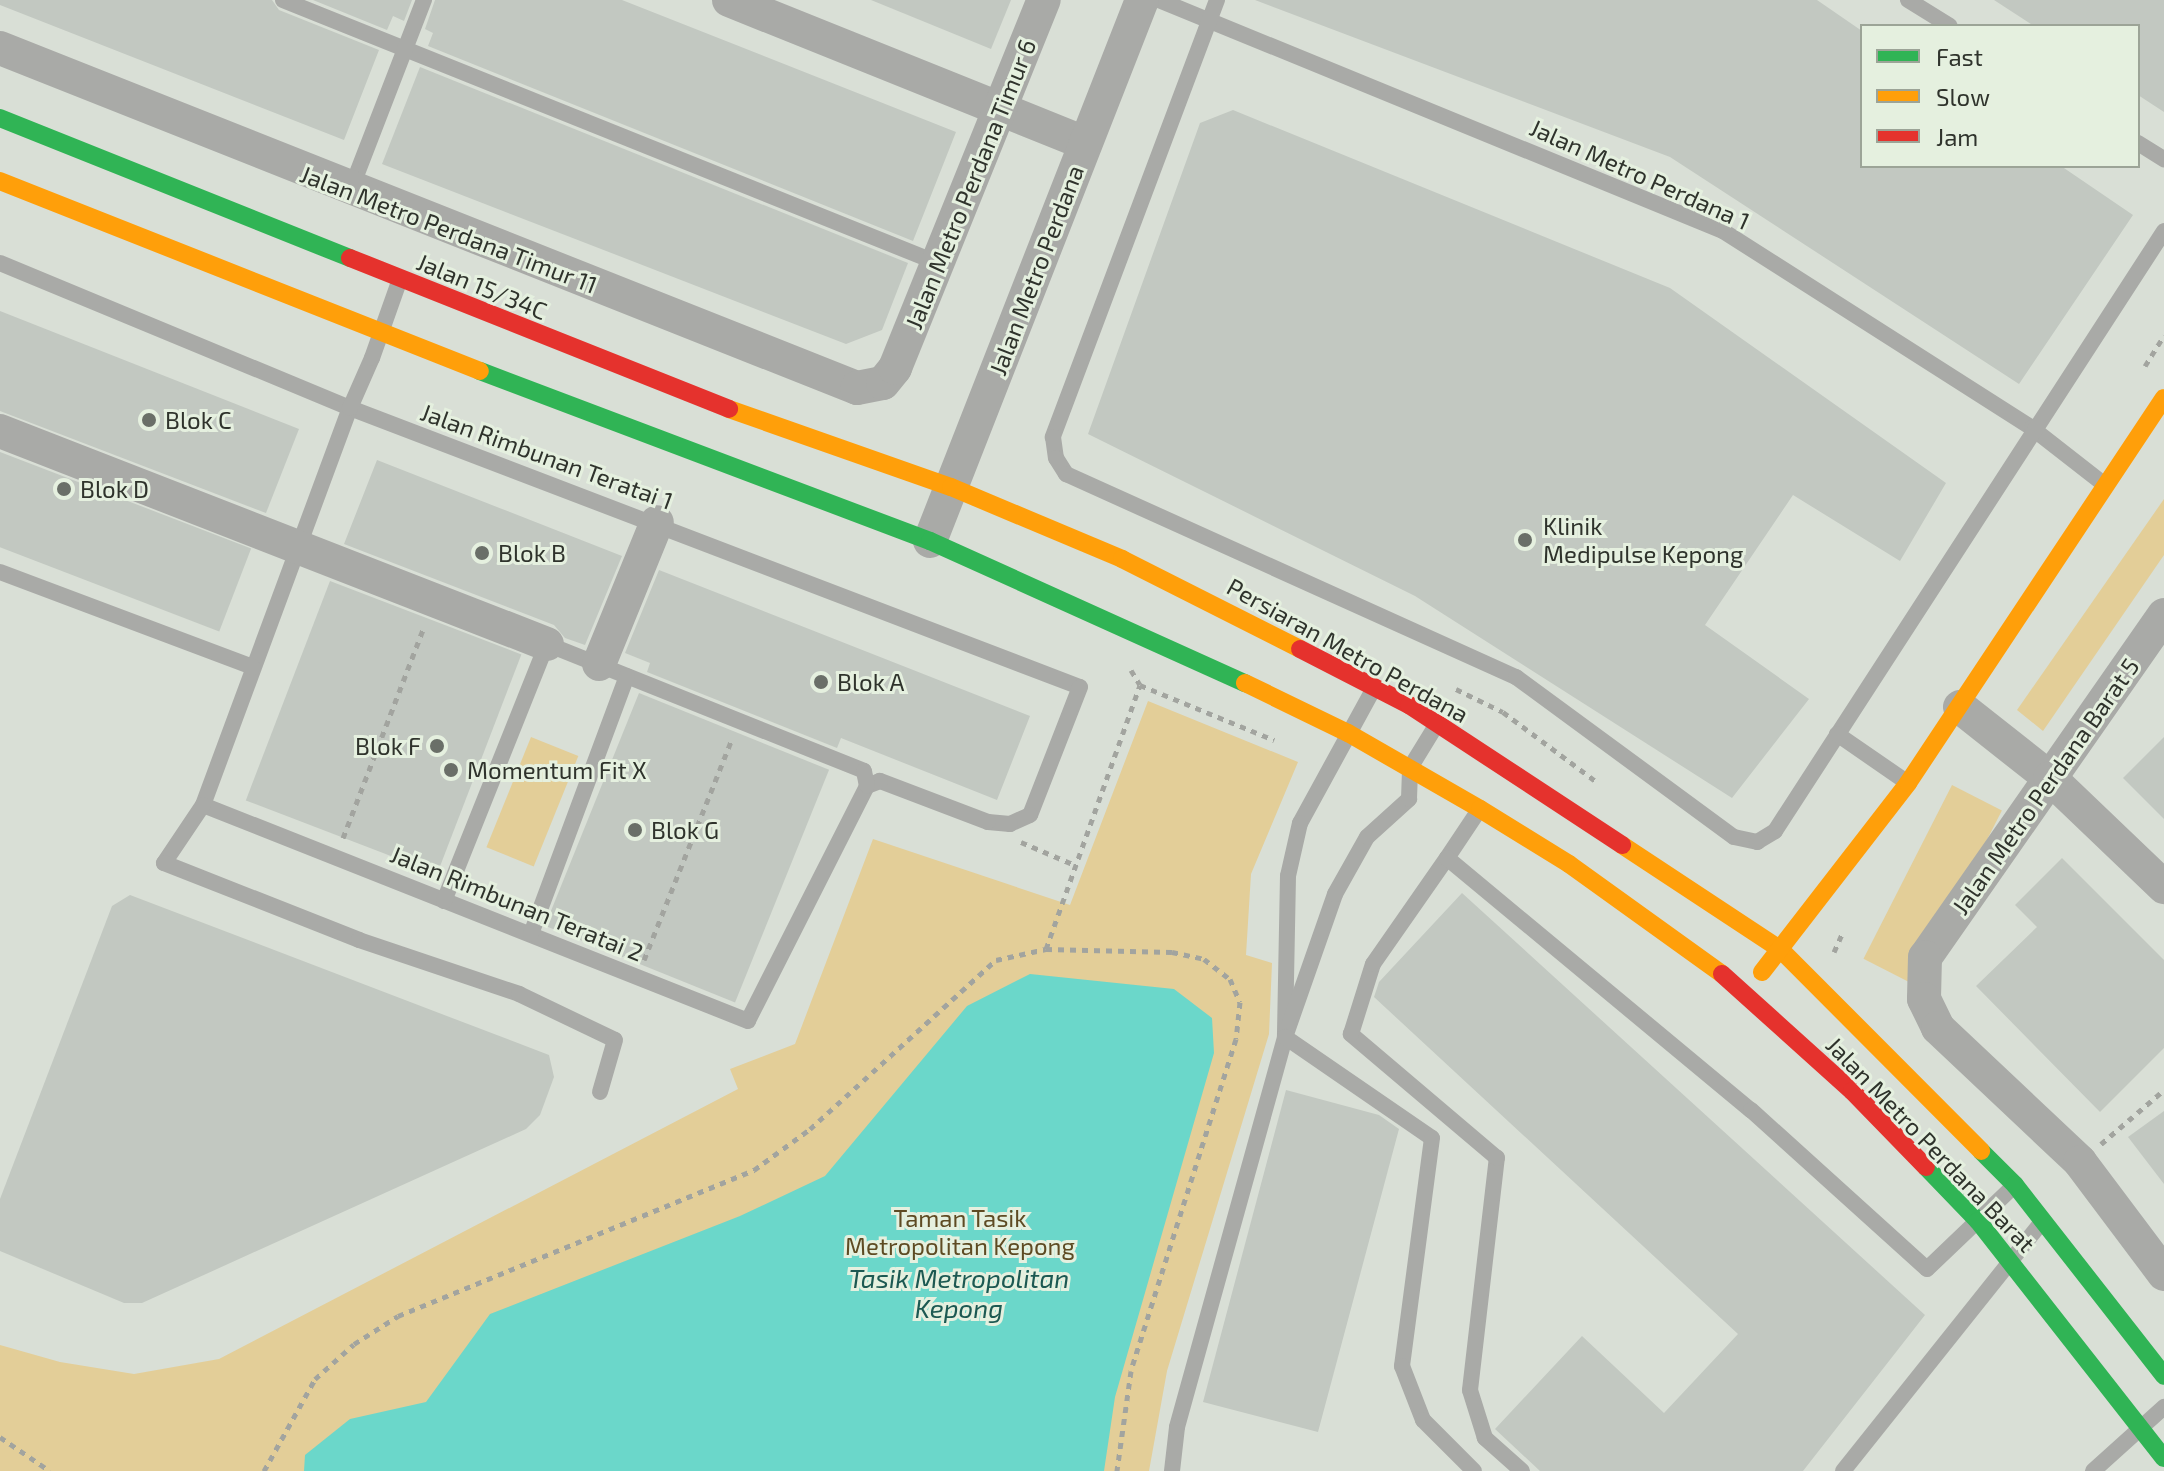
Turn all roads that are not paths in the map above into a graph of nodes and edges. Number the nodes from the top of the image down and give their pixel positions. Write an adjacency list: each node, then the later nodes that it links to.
1 (283, 0): 12 (lane)
2 (424, 0): 12 (lane)
3 (729, 0): 13 (street)
4 (1044, 0): 13 (street, Jalan Metro Perdana Timur 6)
5 (1142, 0): 15 (street, Jalan Metro Perdana)
6 (1159, 0): 9 (lane, Jalan Metro Perdana 1)
7 (1217, 0): 9 (lane)
8 (1908, 0): 10 (lane)
9 (1209, 20): 28 (lane, Jalan Metro Perdana 1); 44 (lane)
10 (1947, 24)
11 (0, 48): 19 (street, Jalan Metro Perdana Timur 11)
12 (405, 49): 19 (lane); 22 (lane)
13 (1000, 109): 15 (street); 22 (street, Jalan Metro Perdana Timur 6)
14 (0, 118): 23 (street, Jalan 15/34C)
15 (1085, 143): 31 (street, Jalan Metro Perdana)
16 (2140, 144): 17 (lane)
17 (2164, 159)
18 (0, 181): 24 (street)
19 (350, 190): 25 (street, Jalan Metro Perdana Timur 11)
20 (2164, 231): 28 (lane)
21 (0, 263): 27 (lane, Jalan Rimbunan Teratai 1)
22 (938, 263): 25 (street, Jalan Metro Perdana Timur 6)
23 (400, 279): 24 (lane); 31 (street, Jalan 15/34C)
24 (378, 334): 27 (lane); 33 (street)
25 (895, 368)
26 (2164, 398): 30 (street)
27 (350, 408): 32 (lane, Jalan Rimbunan Teratai 1); 34 (lane)
28 (2032, 428): 30 (lane, Jalan Metro Perdana 1); 44 (lane)
29 (0, 431): 34 (street)
30 (2106, 486): 41 (street)
31 (951, 487): 33 (street, Jalan Metro Perdana); 40 (street, Persiaran Metro Perdana)
32 (657, 522): 39 (street); 48 (lane, Jalan Rimbunan Teratai 1)
33 (930, 541): 43 (street)
34 (298, 548): 37 (street); 38 (lane)
35 (0, 572): 38 (lane)
36 (2164, 615): 46 (street, Jalan Metro Perdana Barat 5)
37 (547, 644): 39 (lane); 53 (lane)
38 (253, 667): 49 (lane)
39 (613, 670): 48 (lane); 54 (lane)
40 (1375, 686): 42 (street, Persiaran Metro Perdana); 43 (lane)
41 (1960, 707): 46 (street); 47 (street)
42 (1438, 723): 45 (lane); 55 (street, Persiaran Metro Perdana)
43 (1348, 733): 45 (street); 57 (lane)
44 (1837, 734): 47 (lane)
45 (1410, 768): 50 (street); 57 (lane)
46 (2050, 778): 52 (street); 63 (street, Jalan Metro Perdana Barat 5)
47 (1908, 783): 55 (street)
48 (867, 786): 54 (lane, Jalan Rimbunan Teratai 2)
49 (203, 805): 53 (lane, Jalan Rimbunan Teratai 2); 58 (lane)
50 (1480, 809): 51 (lane); 56 (street)
51 (1447, 858): 61 (lane); 70 (lane)
52 (2164, 887)
53 (444, 901): 54 (lane, Jalan Rimbunan Teratai 2)
54 (531, 934)
55 (1780, 949): 56 (street); 59 (street, Jalan Metro Perdana Barat)
56 (1746, 995): 61 (street, Jalan Metro Perdana Barat)
57 (1285, 1037): 68 (lane); 69 (lane)
58 (600, 1092)
59 (2015, 1185): 60 (street, Jalan Metro Perdana Barat); 61 (lane)
60 (2045, 1219): 62 (lane); 64 (street, Jalan Metro Perdana Barat)
61 (1978, 1221): 62 (street, Jalan Metro Perdana Barat)
62 (2009, 1258): 66 (street, Jalan Metro Perdana Barat); 71 (lane)
63 (2164, 1274)
64 (2164, 1376)
65 (2164, 1407): 66 (lane)
66 (2141, 1427): 67 (street, Jalan Metro Perdana Barat); 72 (lane)
67 (2164, 1458)
68 (1172, 1471)
69 (1474, 1471)
70 (1522, 1471)
71 (1843, 1471)
72 (2094, 1471): 73 (lane)
73 (2101, 1471)

